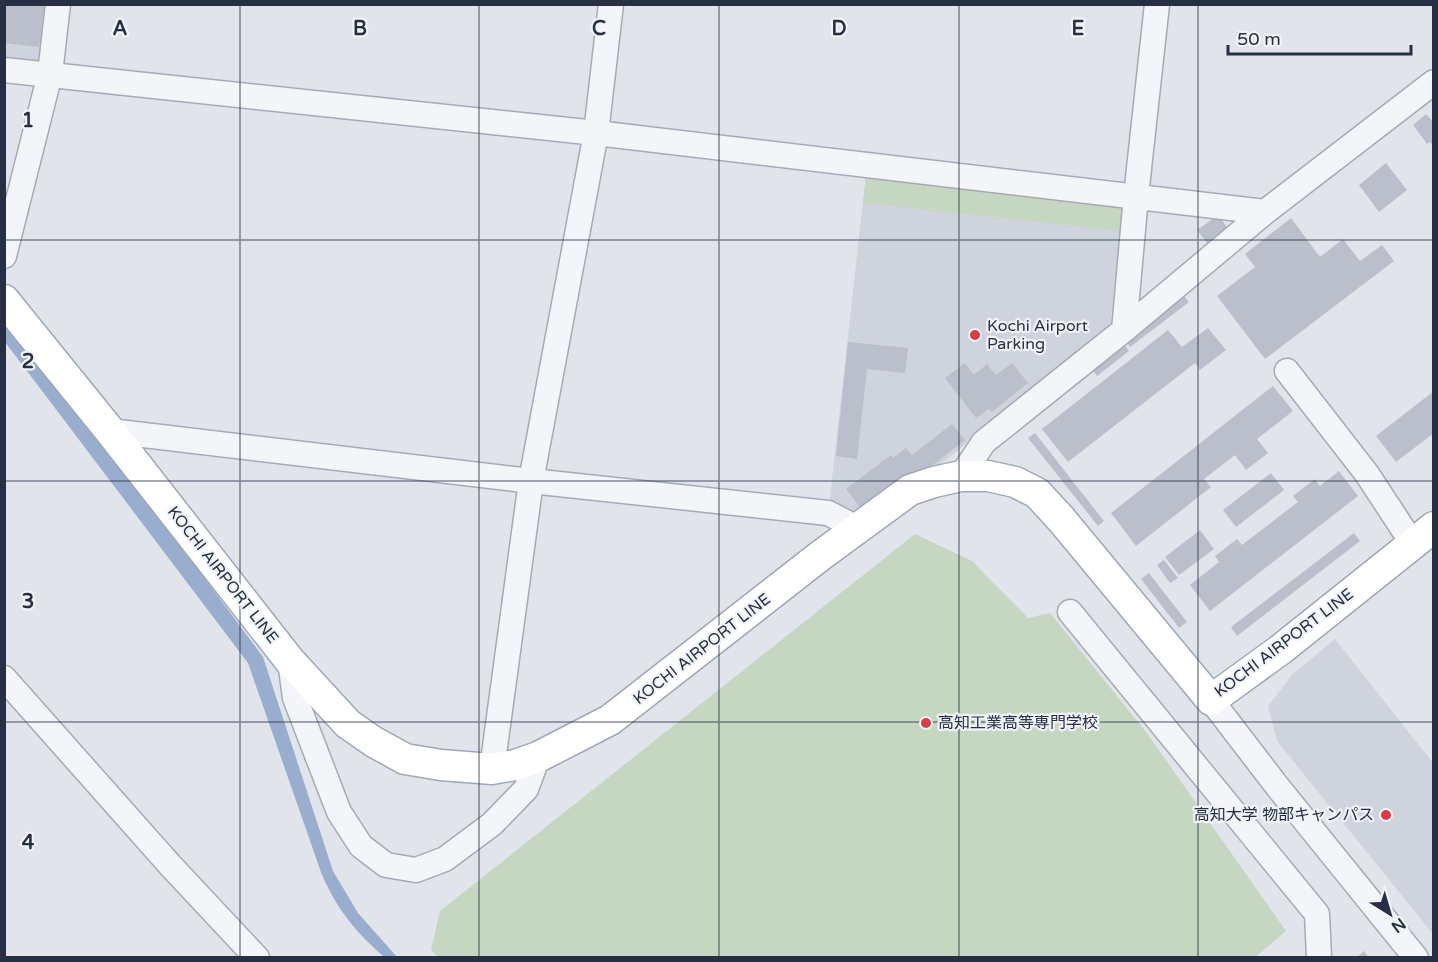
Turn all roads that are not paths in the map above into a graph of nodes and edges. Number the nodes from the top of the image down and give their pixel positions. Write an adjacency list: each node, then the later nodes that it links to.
1 (58, 4): 5 (street)
2 (611, 4): 7 (street)
3 (1157, 4): 8 (street)
4 (4, 70): 5 (street)
5 (50, 74): 7 (street); 10 (street)
6 (1434, 82): 9 (street)
7 (596, 133): 8 (street); 16 (street)
8 (1136, 196): 9 (street); 12 (street)
9 (1265, 212): 12 (street)
10 (4, 256)
11 (4, 300): 14 (main road, KOCHI AIRPORT LINE)
12 (1124, 330): 15 (street)
13 (1287, 371): 18 (street)
14 (110, 430): 16 (street); 20 (main road, KOCHI AIRPORT LINE)
15 (961, 476): 17 (main road, KOCHI AIRPORT LINE); 22 (main road, KOCHI AIRPORT LINE)
16 (531, 481): 17 (street); 24 (street)
17 (857, 528): 23 (main road, KOCHI AIRPORT LINE)
18 (1424, 534): 22 (main road, KOCHI AIRPORT LINE)
19 (1070, 612): 26 (street)
20 (290, 661): 23 (street); 24 (main road, KOCHI AIRPORT LINE)
21 (4, 678): 25 (street)
22 (1212, 700): 27 (street)
23 (538, 757): 24 (main road, KOCHI AIRPORT LINE)
24 (492, 769)
25 (257, 957)
26 (1319, 957)
27 (1416, 957)

